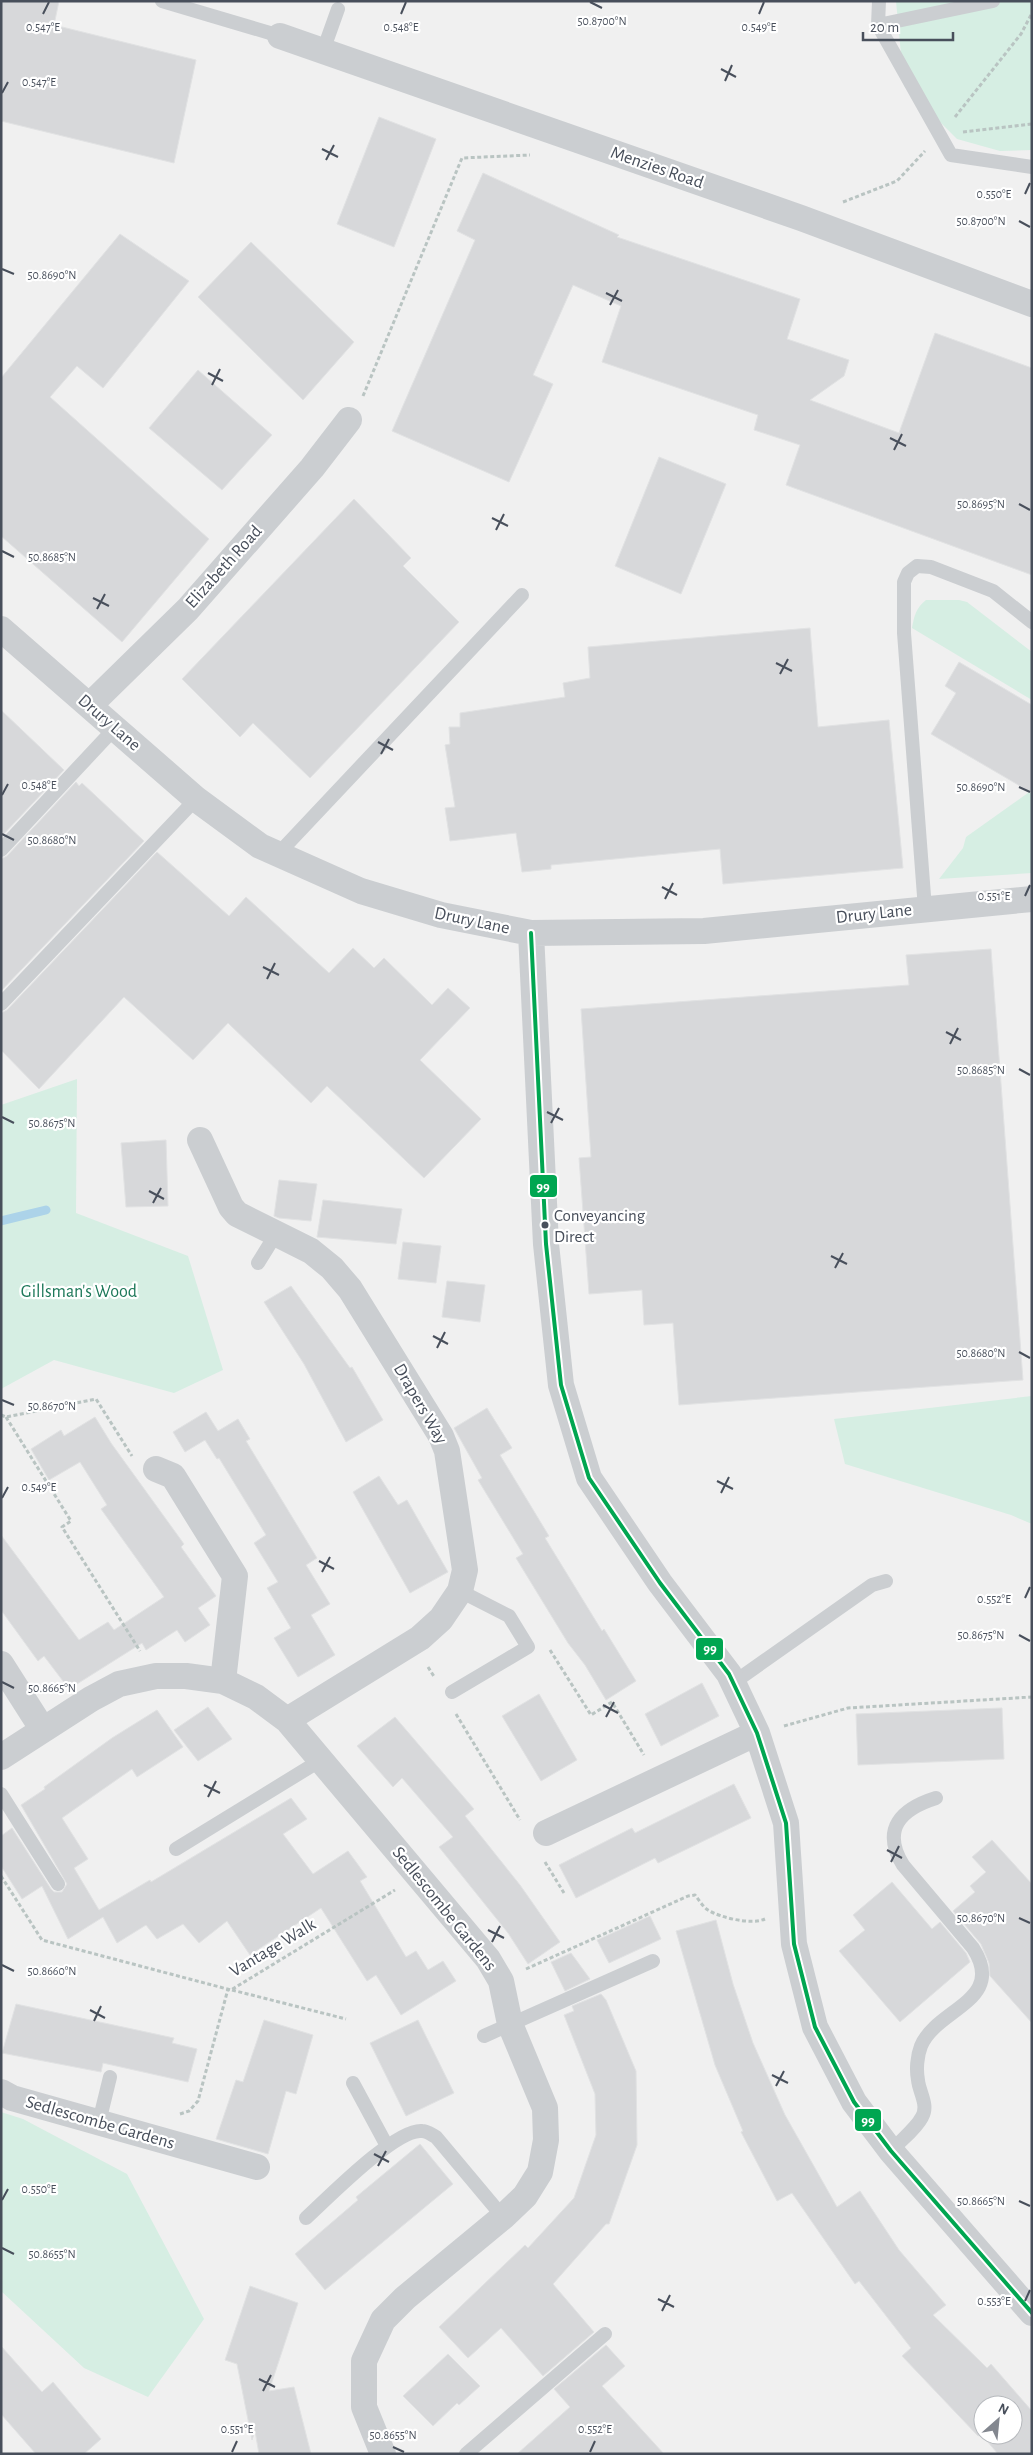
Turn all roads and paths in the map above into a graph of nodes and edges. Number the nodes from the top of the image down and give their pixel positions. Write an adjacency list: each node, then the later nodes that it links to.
1 (162, 1): 7 (lane)
2 (879, 1): 6 (lane)
3 (993, 1): 6 (lane)
4 (338, 9): 8 (lane)
5 (1032, 13): 11 (path)
6 (878, 25): 11 (lane)
7 (280, 36): 8 (street, Menzies Road)
8 (323, 51): 10 (street, Menzies Road)
9 (1032, 124): 11 (path)
10 (556, 134): 13 (street, Menzies Road); 15 (path)
11 (940, 135): 12 (lane); 13 (path)
12 (1032, 167)
13 (801, 218): 14 (street, Menzies Road)
14 (1032, 304)
15 (349, 420): 19 (street, Elizabeth Road)
16 (522, 595): 23 (lane)
17 (1032, 622): 25 (lane)
18 (1, 629): 19 (street, Drury Lane)
19 (90, 705): 20 (street, Drury Lane)
20 (115, 728): 21 (street, Drury Lane); 22 (lane)
21 (196, 799): 23 (street, Drury Lane); 27 (lane)
22 (1, 850)
23 (278, 854): 26 (street, Drury Lane)
24 (1032, 899): 25 (street, Drury Lane)
25 (925, 909): 26 (street, Drury Lane)
26 (530, 933): 41 (street)
27 (1, 1004)
28 (200, 1140): 29 (street, Drapers Way)
29 (276, 1234): 30 (lane); 35 (street, Drapers Way)
30 (258, 1263)
31 (1, 1415): 32 (path)
32 (6, 1417): 33 (path); 39 (path)
33 (156, 1469): 40 (street)
34 (886, 1581): 41 (lane)
35 (460, 1591): 36 (street, Drapers Way); 43 (lane)
36 (414, 1642): 42 (path); 46 (street, Drapers Way)
37 (551, 1650): 51 (path)
38 (1, 1664): 47 (street)
39 (156, 1676): 40 (street, Sedlescombe Gardens); 47 (street, Sedlescombe Gardens)
40 (223, 1681): 46 (street, Sedlescombe Gardens)
41 (733, 1683): 48 (street)
42 (439, 1684)
43 (452, 1692)
44 (1032, 1697): 48 (path)
45 (454, 1709): 54 (path)
46 (287, 1720): 50 (street, Sedlescombe Gardens)
47 (43, 1730): 49 (street, Sedlescombe Gardens)
48 (757, 1733): 51 (street); 61 (street)
49 (1, 1757)
50 (322, 1760): 55 (lane); 58 (street, Sedlescombe Gardens)
51 (659, 1779): 54 (street)
52 (1, 1794): 59 (lane)
53 (936, 1798): 74 (lane)
54 (535, 1830)
55 (176, 1849)
56 (544, 1859): 60 (path)
57 (1, 1876): 64 (path, Vantage Walk)
58 (419, 1876): 63 (street, Sedlescombe Gardens); 64 (path, Vantage Walk)
59 (58, 1884)
60 (564, 1893)
61 (792, 1907): 63 (path); 74 (street)
62 (653, 1961): 66 (lane)
63 (501, 1981): 66 (street, Sedlescombe Gardens)
64 (229, 1989): 65 (path); 71 (path)
65 (346, 2019)
66 (510, 2024): 67 (lane); 77 (street, Sedlescombe Gardens)
67 (484, 2036)
68 (110, 2077): 72 (lane)
69 (353, 2083): 73 (lane)
70 (1, 2092): 72 (street, Sedlescombe Gardens)
71 (172, 2117)
72 (99, 2122): 75 (street, Sedlescombe Gardens)
73 (387, 2146): 76 (lane); 77 (lane)
74 (891, 2150): 78 (street)
75 (257, 2167)
76 (306, 2218)
77 (503, 2218): 80 (street, Sedlescombe Gardens)
78 (1032, 2313)
79 (605, 2334): 81 (lane)
80 (383, 2454)
81 (466, 2454)

